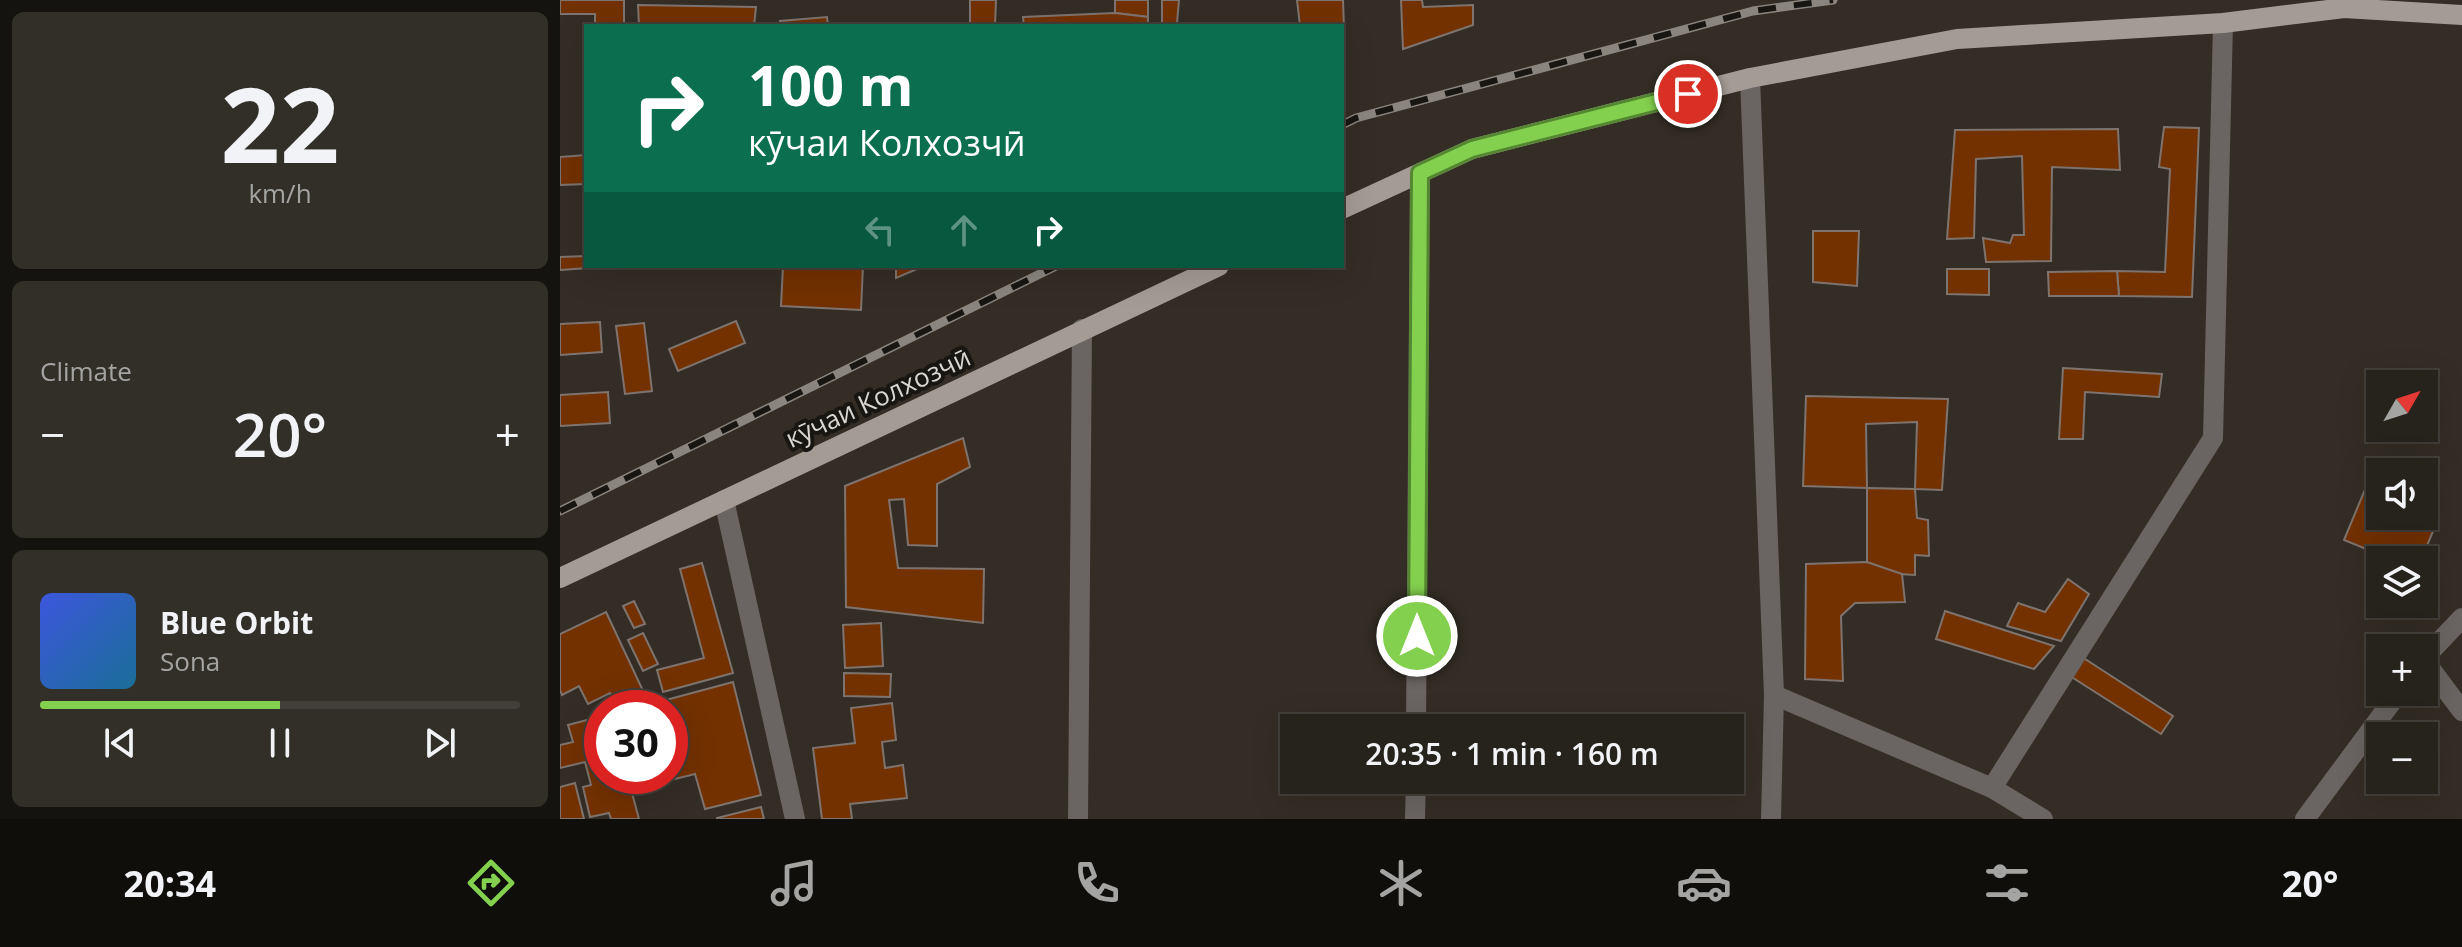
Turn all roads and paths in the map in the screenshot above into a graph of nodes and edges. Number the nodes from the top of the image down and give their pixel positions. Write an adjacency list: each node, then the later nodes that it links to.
1 (2462, 15): 2 (main road)
2 (2223, 23): 3 (main road); 17 (street)
3 (1750, 78): 4 (main road); 13 (street)
4 (1420, 173): 5 (main road); 16 (street)
5 (1344, 208)
6 (1215, 268): 7 (main road, кӯчаи Колхозчӣ)
7 (1082, 329): 8 (main road, кӯчаи Колхозчӣ); 20 (street)
8 (724, 500): 9 (main road, кӯчаи Колхозчӣ); 19 (street)
9 (560, 578)
10 (2462, 618): 11 (street)
11 (2438, 644)
12 (2438, 678): 15 (street)
13 (1774, 695): 17 (street); 22 (street)
14 (2389, 706): 24 (street)
15 (2462, 711)
16 (1416, 714)
17 (1992, 788): 23 (street)
18 (1416, 794): 21 (street)
19 (795, 819)
20 (1078, 819)
21 (1415, 819)
22 (1771, 819)
23 (2043, 819)
24 (2305, 819)

